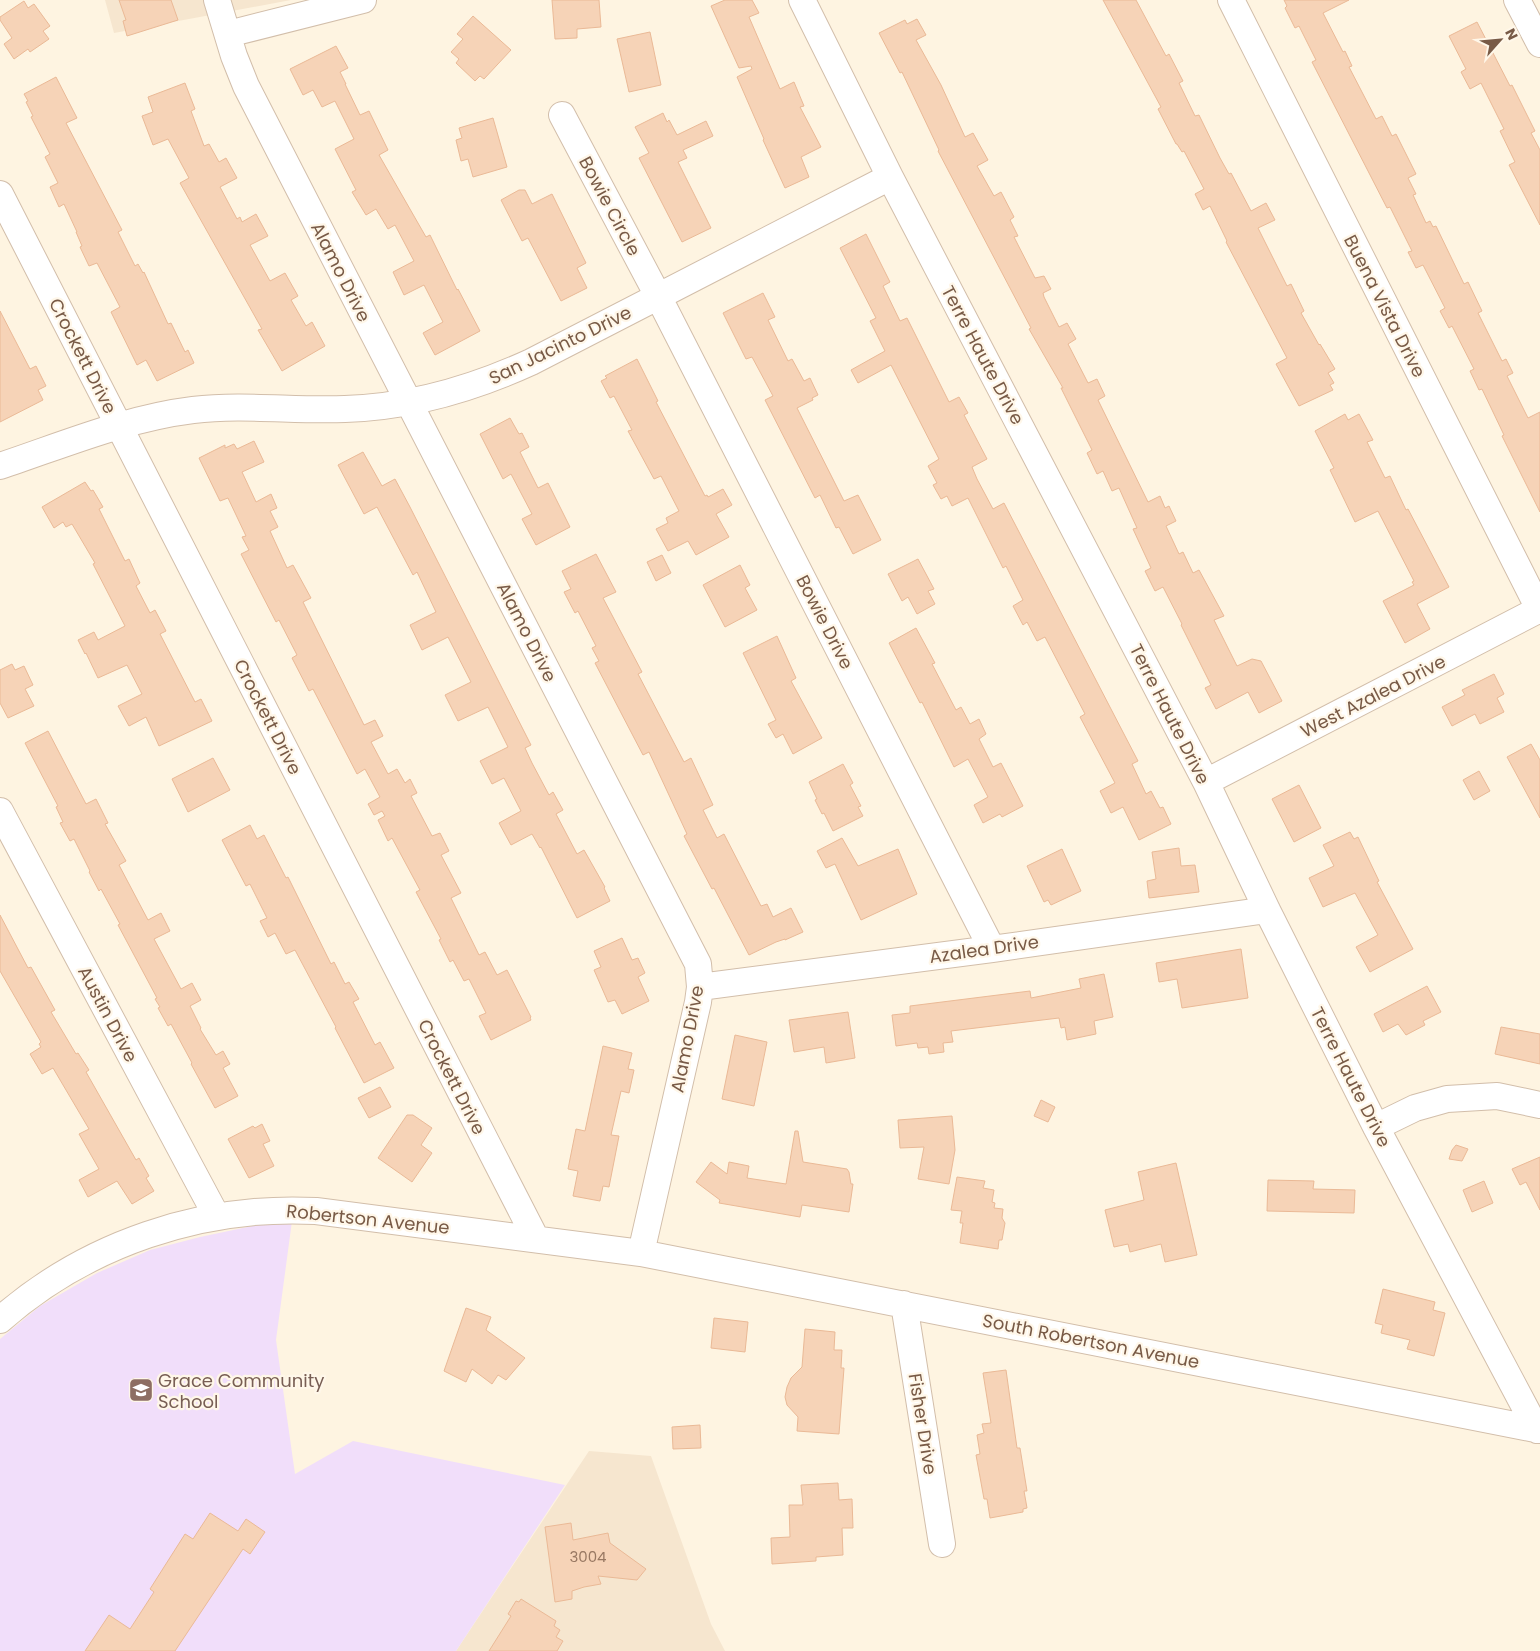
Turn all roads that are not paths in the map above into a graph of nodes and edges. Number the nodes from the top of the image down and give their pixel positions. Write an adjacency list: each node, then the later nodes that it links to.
1 (218, 0): 6 (street, Alamo Drive)
2 (363, 0): 6 (street)
3 (802, 0): 9 (street, Terre Haute Drive)
4 (1231, 0): 15 (street, Buena Vista Drive)
5 (1518, 0): 7 (street)
6 (228, 34): 12 (street, Alamo Drive)
7 (1540, 44)
8 (562, 115): 11 (street, Bowie Circle)
9 (890, 177): 11 (street, San Jacinto Drive); 16 (street, Terre Haute Drive)
10 (0, 194): 13 (street, Crockett Drive)
11 (658, 296): 12 (street, San Jacinto Drive); 19 (street, Bowie Drive)
12 (407, 402): 13 (street, San Jacinto Drive); 20 (street, Alamo Drive)
13 (119, 427): 14 (street, San Jacinto Drive); 24 (street, Crockett Drive)
14 (0, 466)
15 (1540, 610): 16 (street, West Azalea Drive)
16 (1206, 782): 18 (street, Terre Haute Drive)
17 (0, 811): 23 (street, Austin Drive)
18 (1267, 910): 19 (street, Azalea Drive); 22 (street, Terre Haute Drive)
19 (992, 949): 20 (street, Azalea Drive)
20 (700, 987): 25 (street, Alamo Drive)
21 (1540, 1105): 22 (street)
22 (1376, 1127): 28 (street, Terre Haute Drive)
23 (217, 1217): 24 (street, Robertson Avenue); 27 (street, Robertson Avenue)
24 (536, 1240): 25 (street, Robertson Avenue)
25 (641, 1253): 26 (street, South Robertson Avenue)
26 (904, 1304): 28 (street, South Robertson Avenue); 29 (street, Fisher Drive)
27 (0, 1320)
28 (1538, 1430)
29 (942, 1544)

